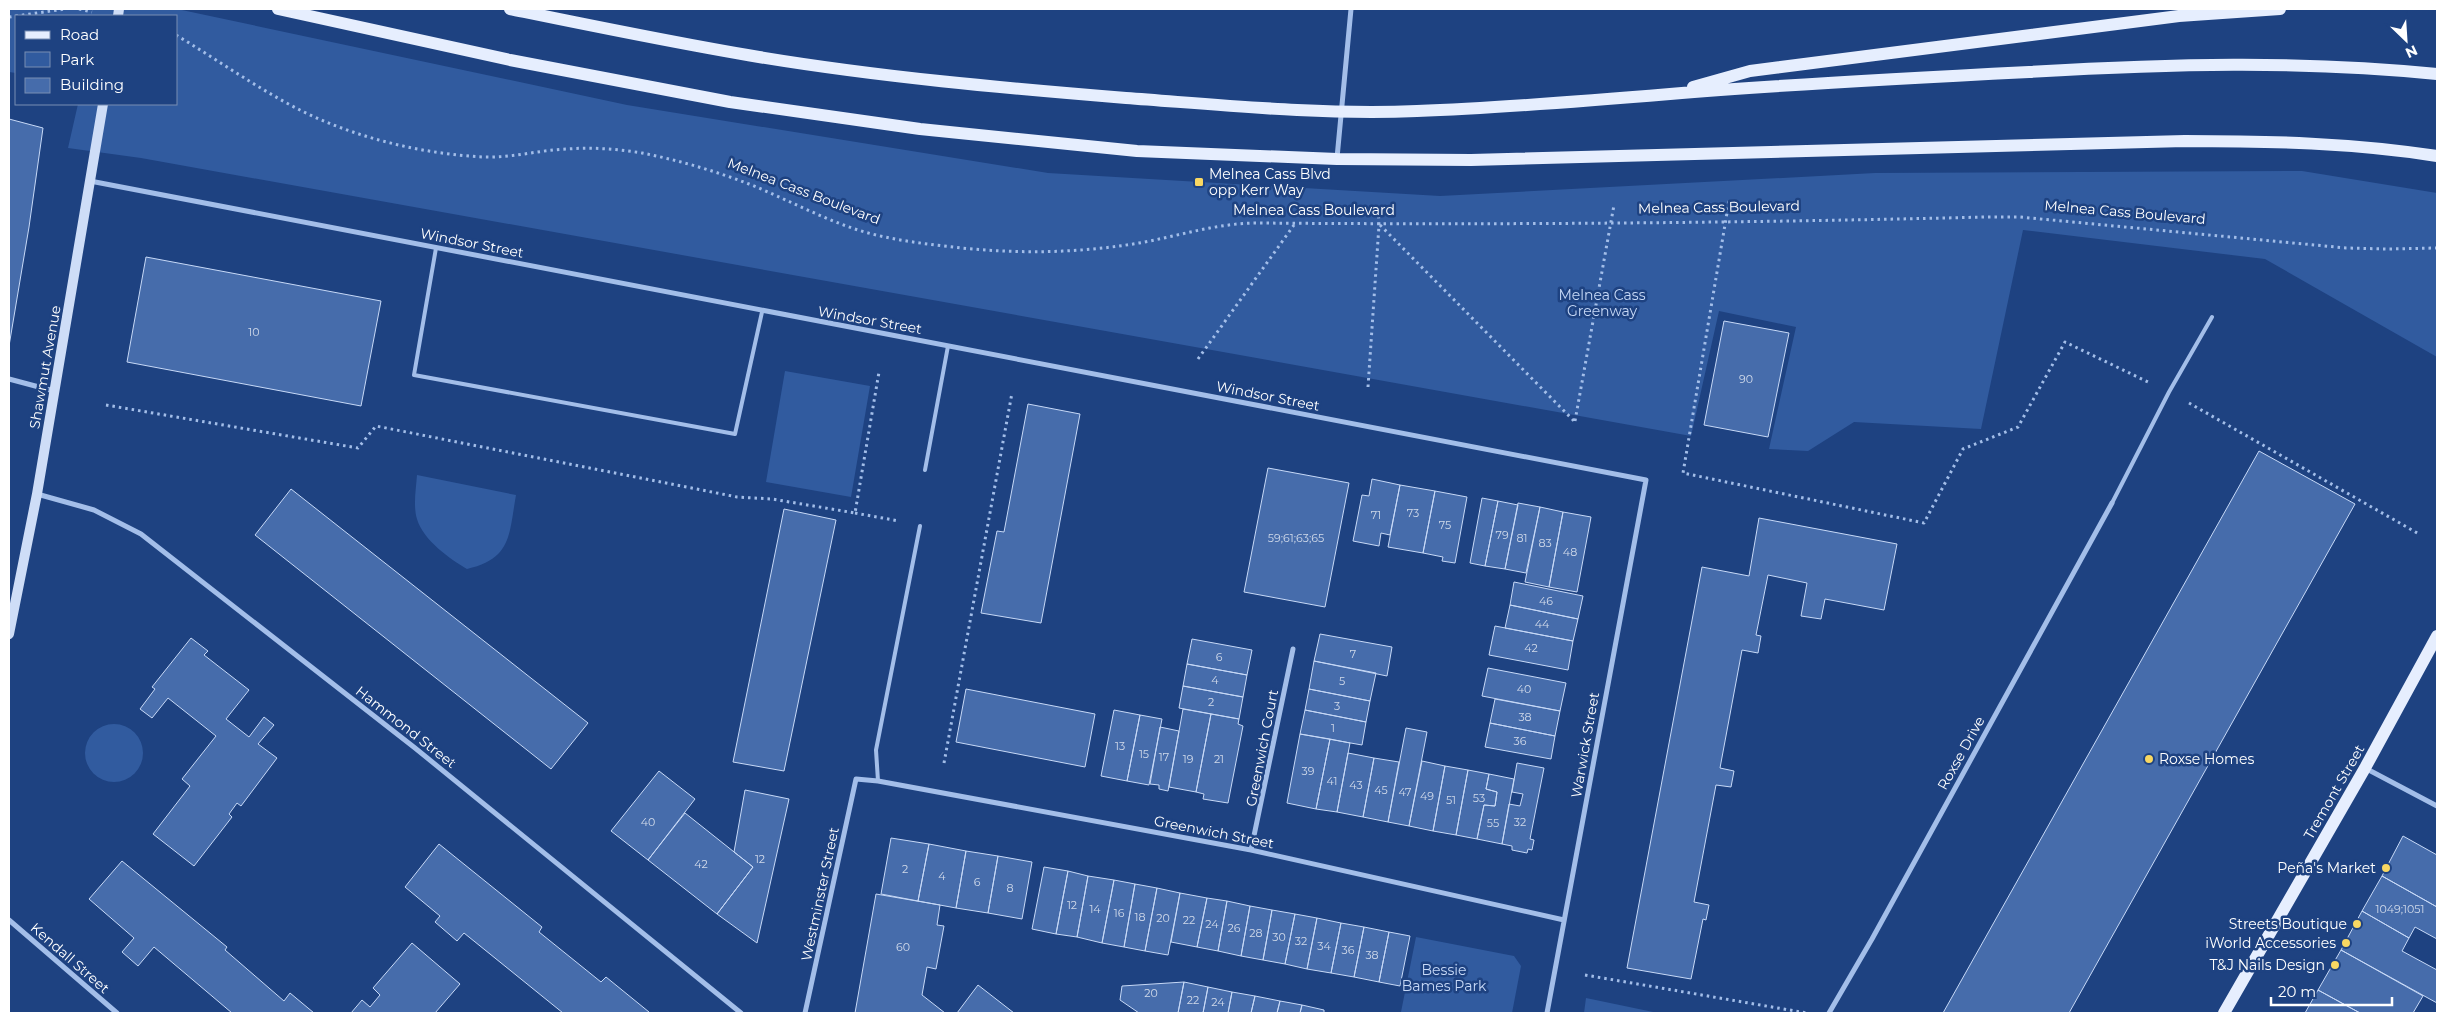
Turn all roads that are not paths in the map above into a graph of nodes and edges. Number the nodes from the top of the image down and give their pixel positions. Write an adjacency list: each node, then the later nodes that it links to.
1 (278, 9): 10 (main road)
2 (510, 9): 8 (main road)
3 (1351, 9): 8 (street)
4 (2280, 9): 6 (main road)
5 (2437, 74): 6 (main road)
6 (1667, 94): 8 (main road)
7 (103, 105): 11 (main road, Shawmut Avenue)
8 (1341, 113): 10 (street)
9 (2437, 156): 10 (main road)
10 (1337, 159)
11 (90, 181): 12 (street, Windsor Street); 17 (main road, Shawmut Avenue)
12 (436, 248): 13 (street, Windsor Street); 13 (lane)
13 (762, 312): 15 (street, Windsor Street)
14 (2212, 317): 21 (lane)
15 (948, 346): 18 (lane); 19 (street, Windsor Street)
16 (9, 380): 17 (street)
17 (54, 391): 20 (main road, Shawmut Avenue)
18 (925, 470)
19 (1646, 480): 32 (street, Warwick Street)
20 (37, 494): 23 (main road, Shawmut Avenue); 34 (street, Hammond Street)
21 (2112, 504): 37 (street, Roxse Drive)
22 (920, 526): 28 (lane)
23 (9, 634)
24 (2437, 636): 26 (main road, Tremont Street)
25 (1293, 649): 30 (street, Greenwich Court)
26 (2365, 768): 29 (street); 38 (main road, Tremont Street)
27 (856, 779): 28 (street, Greenwich Street); 35 (street, Westminster Street)
28 (878, 781): 30 (street, Greenwich Street)
29 (2437, 806)
30 (1252, 850): 32 (street, Greenwich Street)
31 (9, 920): 33 (street, Kendall Street)
32 (1564, 920): 36 (street, Warwick Street)
33 (117, 1013)
34 (741, 1013)
35 (805, 1013)
36 (1547, 1013)
37 (1829, 1013)
38 (2224, 1013)

